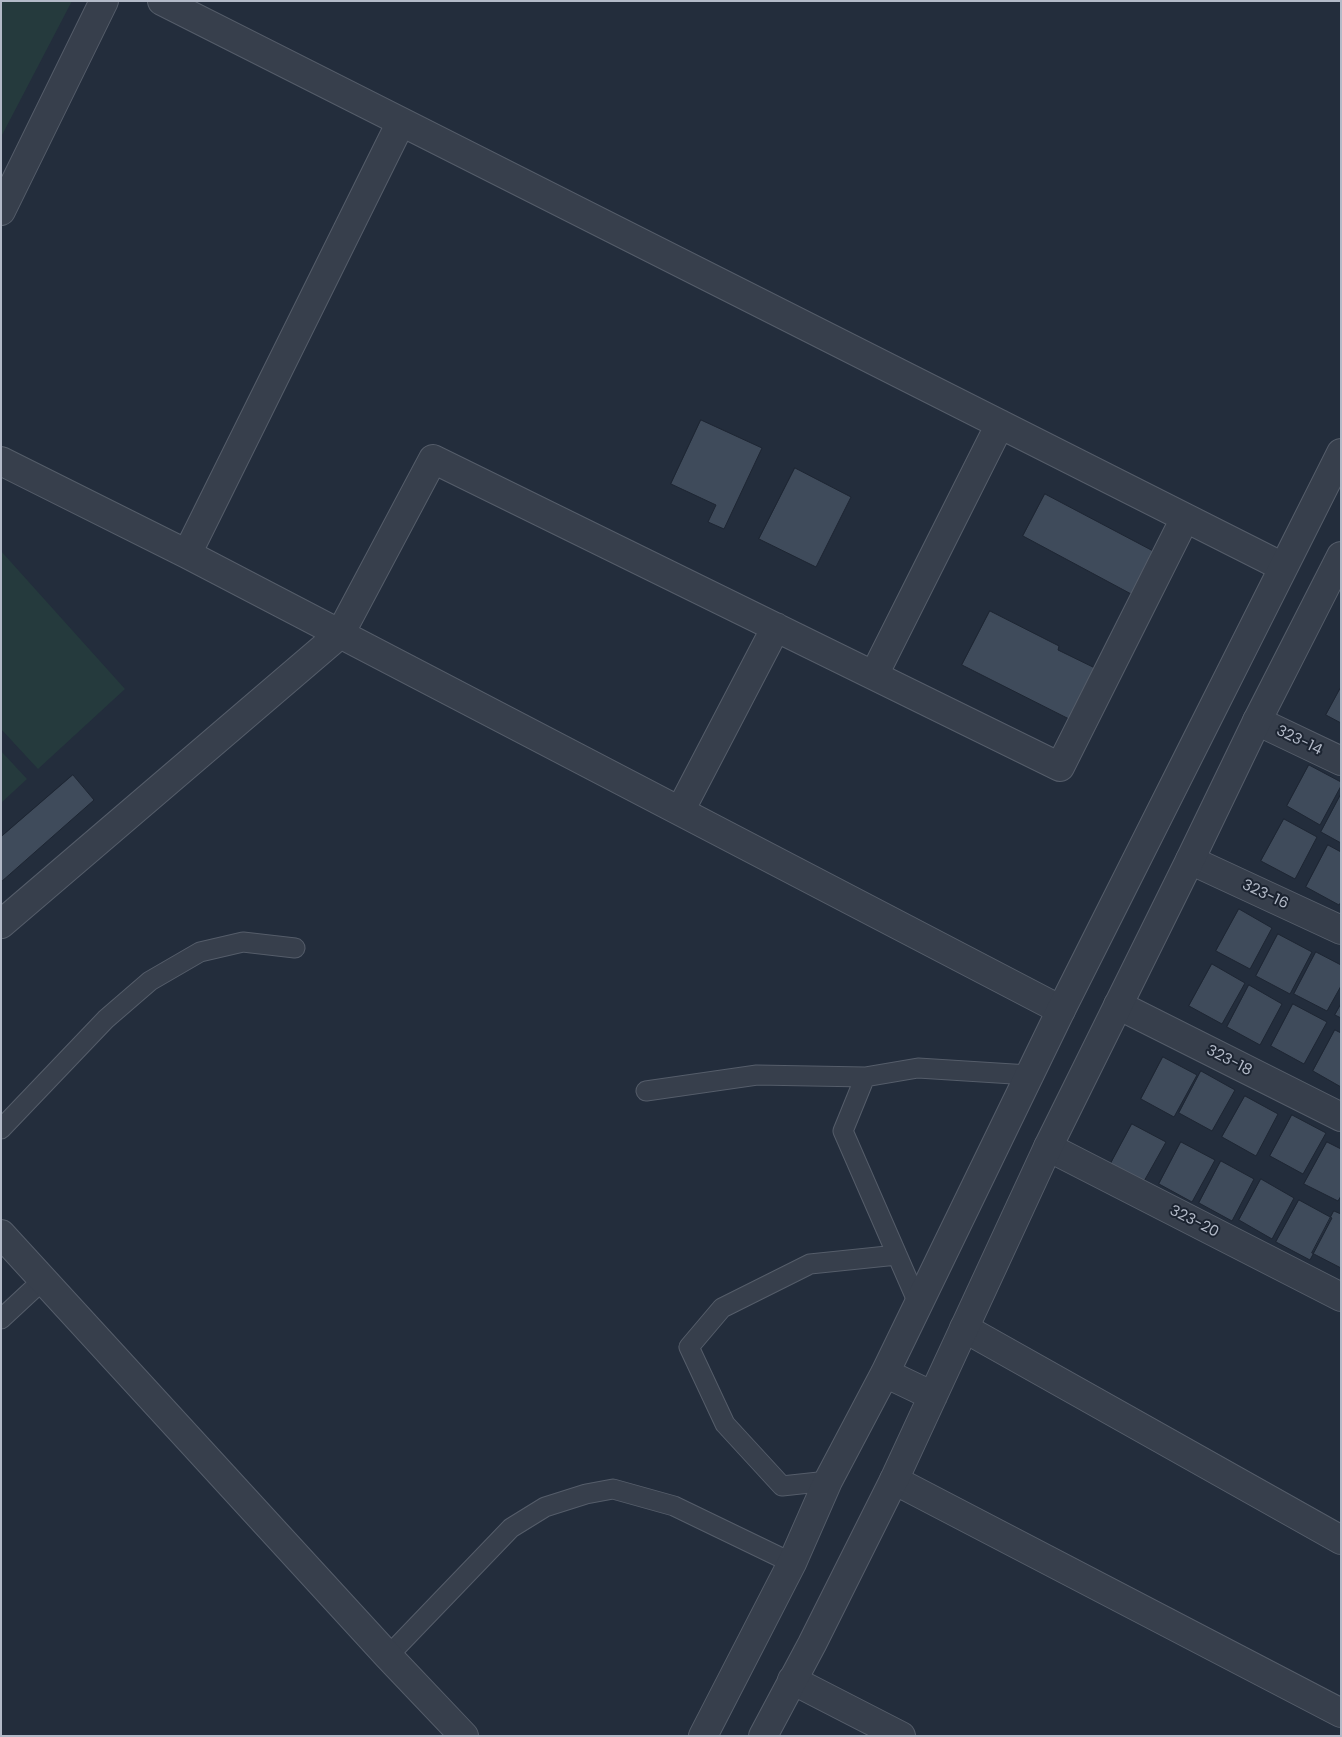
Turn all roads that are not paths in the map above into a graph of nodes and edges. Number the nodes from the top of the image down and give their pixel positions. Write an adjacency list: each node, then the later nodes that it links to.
1 (104, 1): 4 (street)
2 (162, 1): 3 (street)
3 (402, 122): 5 (street); 9 (street)
4 (1, 211)
5 (1000, 424): 8 (street); 15 (street)
6 (1341, 453): 11 (street)
7 (1, 461): 9 (street)
8 (1185, 518): 11 (street); 15 (street)
9 (187, 554): 14 (street)
10 (1341, 556): 12 (street)
11 (1283, 567): 24 (street)
12 (1333, 590): 16 (street)
13 (776, 627): 14 (street); 15 (street); 18 (street)
14 (340, 634): 18 (street); 20 (street)
15 (874, 675)
16 (1257, 721): 17 (street, 323-14); 19 (street)
17 (1341, 761)
18 (680, 811): 24 (street)
19 (1190, 860): 21 (street, 323-16); 23 (street)
20 (1, 924)
21 (1341, 930)
22 (295, 948): 29 (lane)
23 (1118, 1004): 28 (street, 323-18); 30 (street)
24 (1061, 1010): 25 (street)
25 (1029, 1075): 26 (lane); 35 (street)
26 (865, 1077): 27 (lane); 32 (lane)
27 (646, 1091)
28 (1341, 1117)
29 (1, 1129)
30 (1048, 1147): 34 (street, 323-20); 37 (street)
31 (1, 1234): 33 (street)
32 (897, 1255): 35 (lane); 41 (lane)
33 (43, 1280): 36 (lane); 44 (street)
34 (1341, 1297)
35 (918, 1303): 38 (street)
36 (1, 1319)
37 (964, 1328): 39 (street); 42 (street)
38 (884, 1372): 39 (street); 41 (street)
39 (933, 1396): 40 (street)
40 (894, 1480): 45 (street); 46 (street)
41 (828, 1481): 43 (street)
42 (1341, 1540)
43 (792, 1563): 44 (lane); 48 (street)
44 (388, 1656): 47 (street)
45 (792, 1680): 49 (street); 50 (street)
46 (1341, 1712)
47 (464, 1736)
48 (703, 1736)
49 (763, 1736)
50 (901, 1736)

